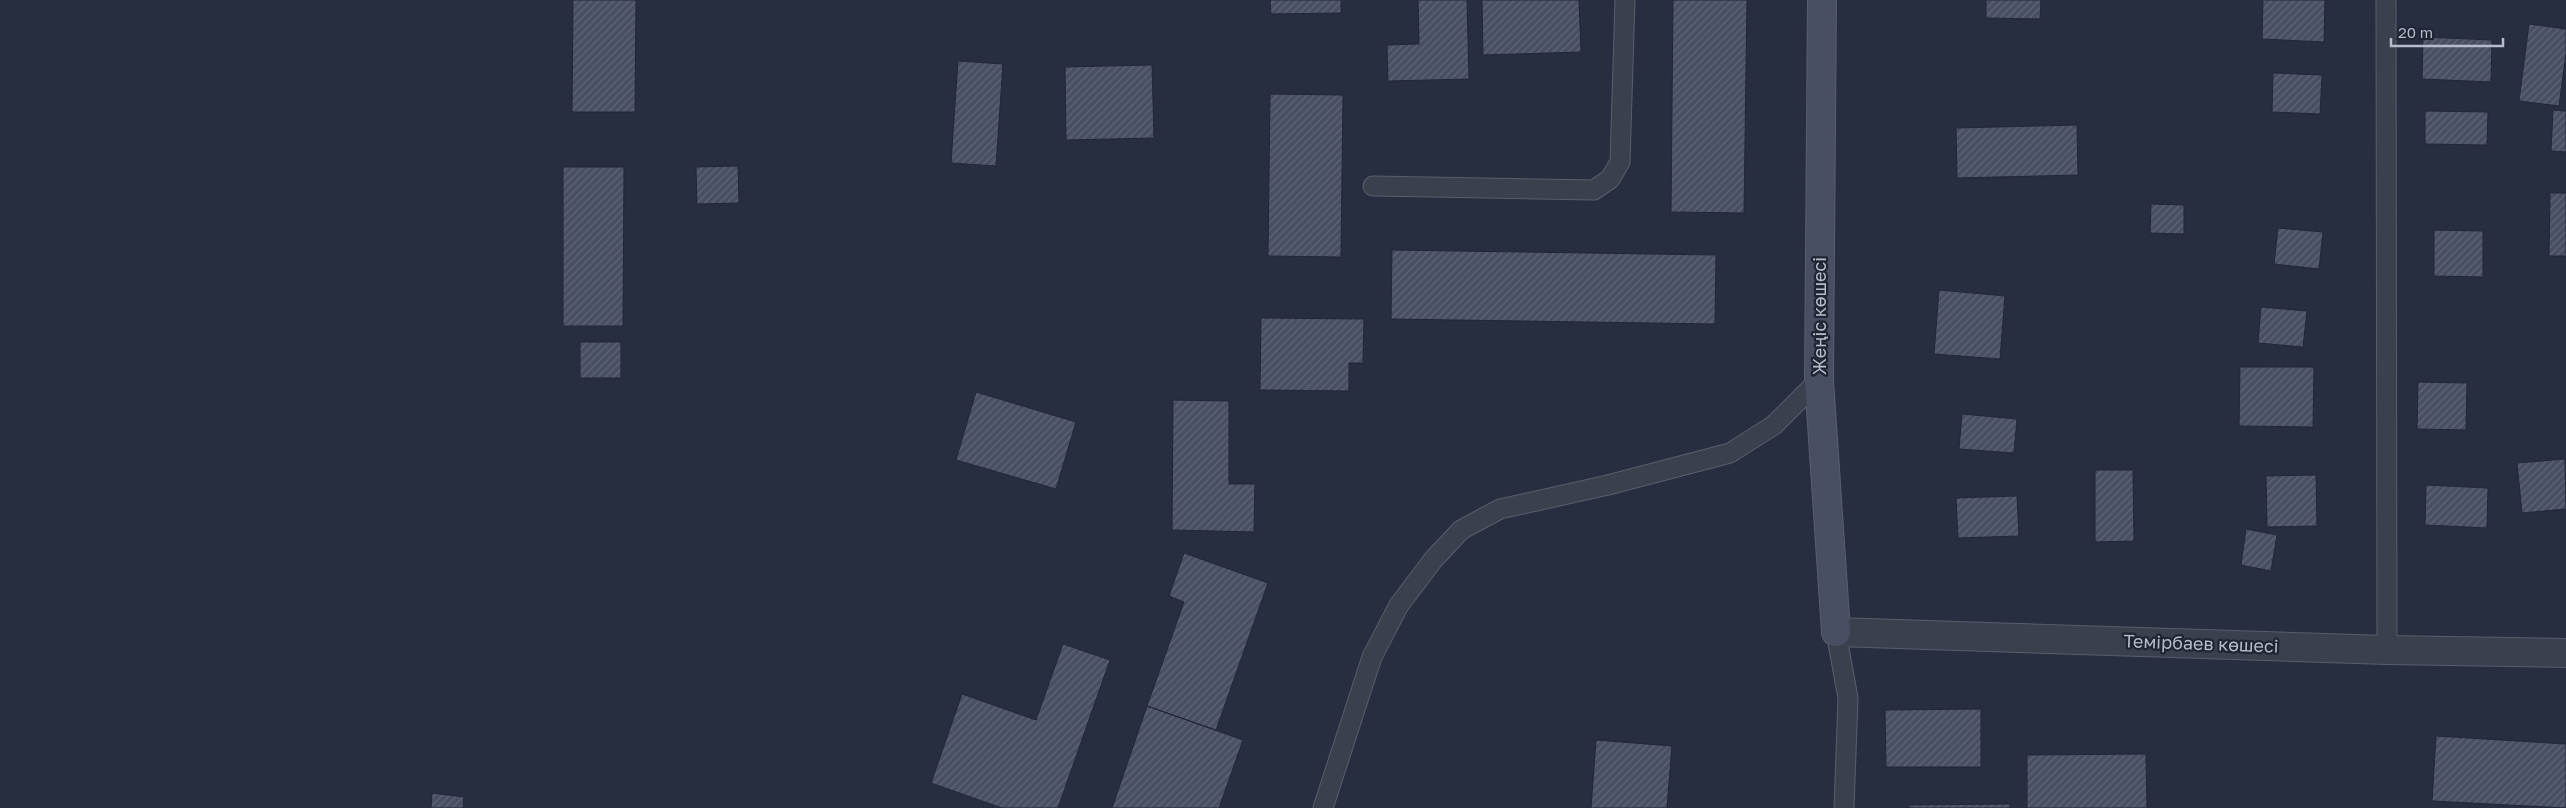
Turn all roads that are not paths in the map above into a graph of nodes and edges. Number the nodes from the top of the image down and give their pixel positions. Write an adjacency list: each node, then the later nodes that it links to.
1 (1625, 0): 4 (lane)
2 (1822, 0): 5 (street, Жеңіс көшесі)
3 (2386, 0): 7 (lane)
4 (1373, 186)
5 (1819, 380): 6 (street, Жеңіс көшесі); 9 (lane)
6 (1836, 632): 7 (street, Темірбаев көшесі); 10 (lane)
7 (2387, 650): 8 (street, Темірбаев көшесі)
8 (2566, 653)
9 (1323, 808)
10 (1844, 808)

